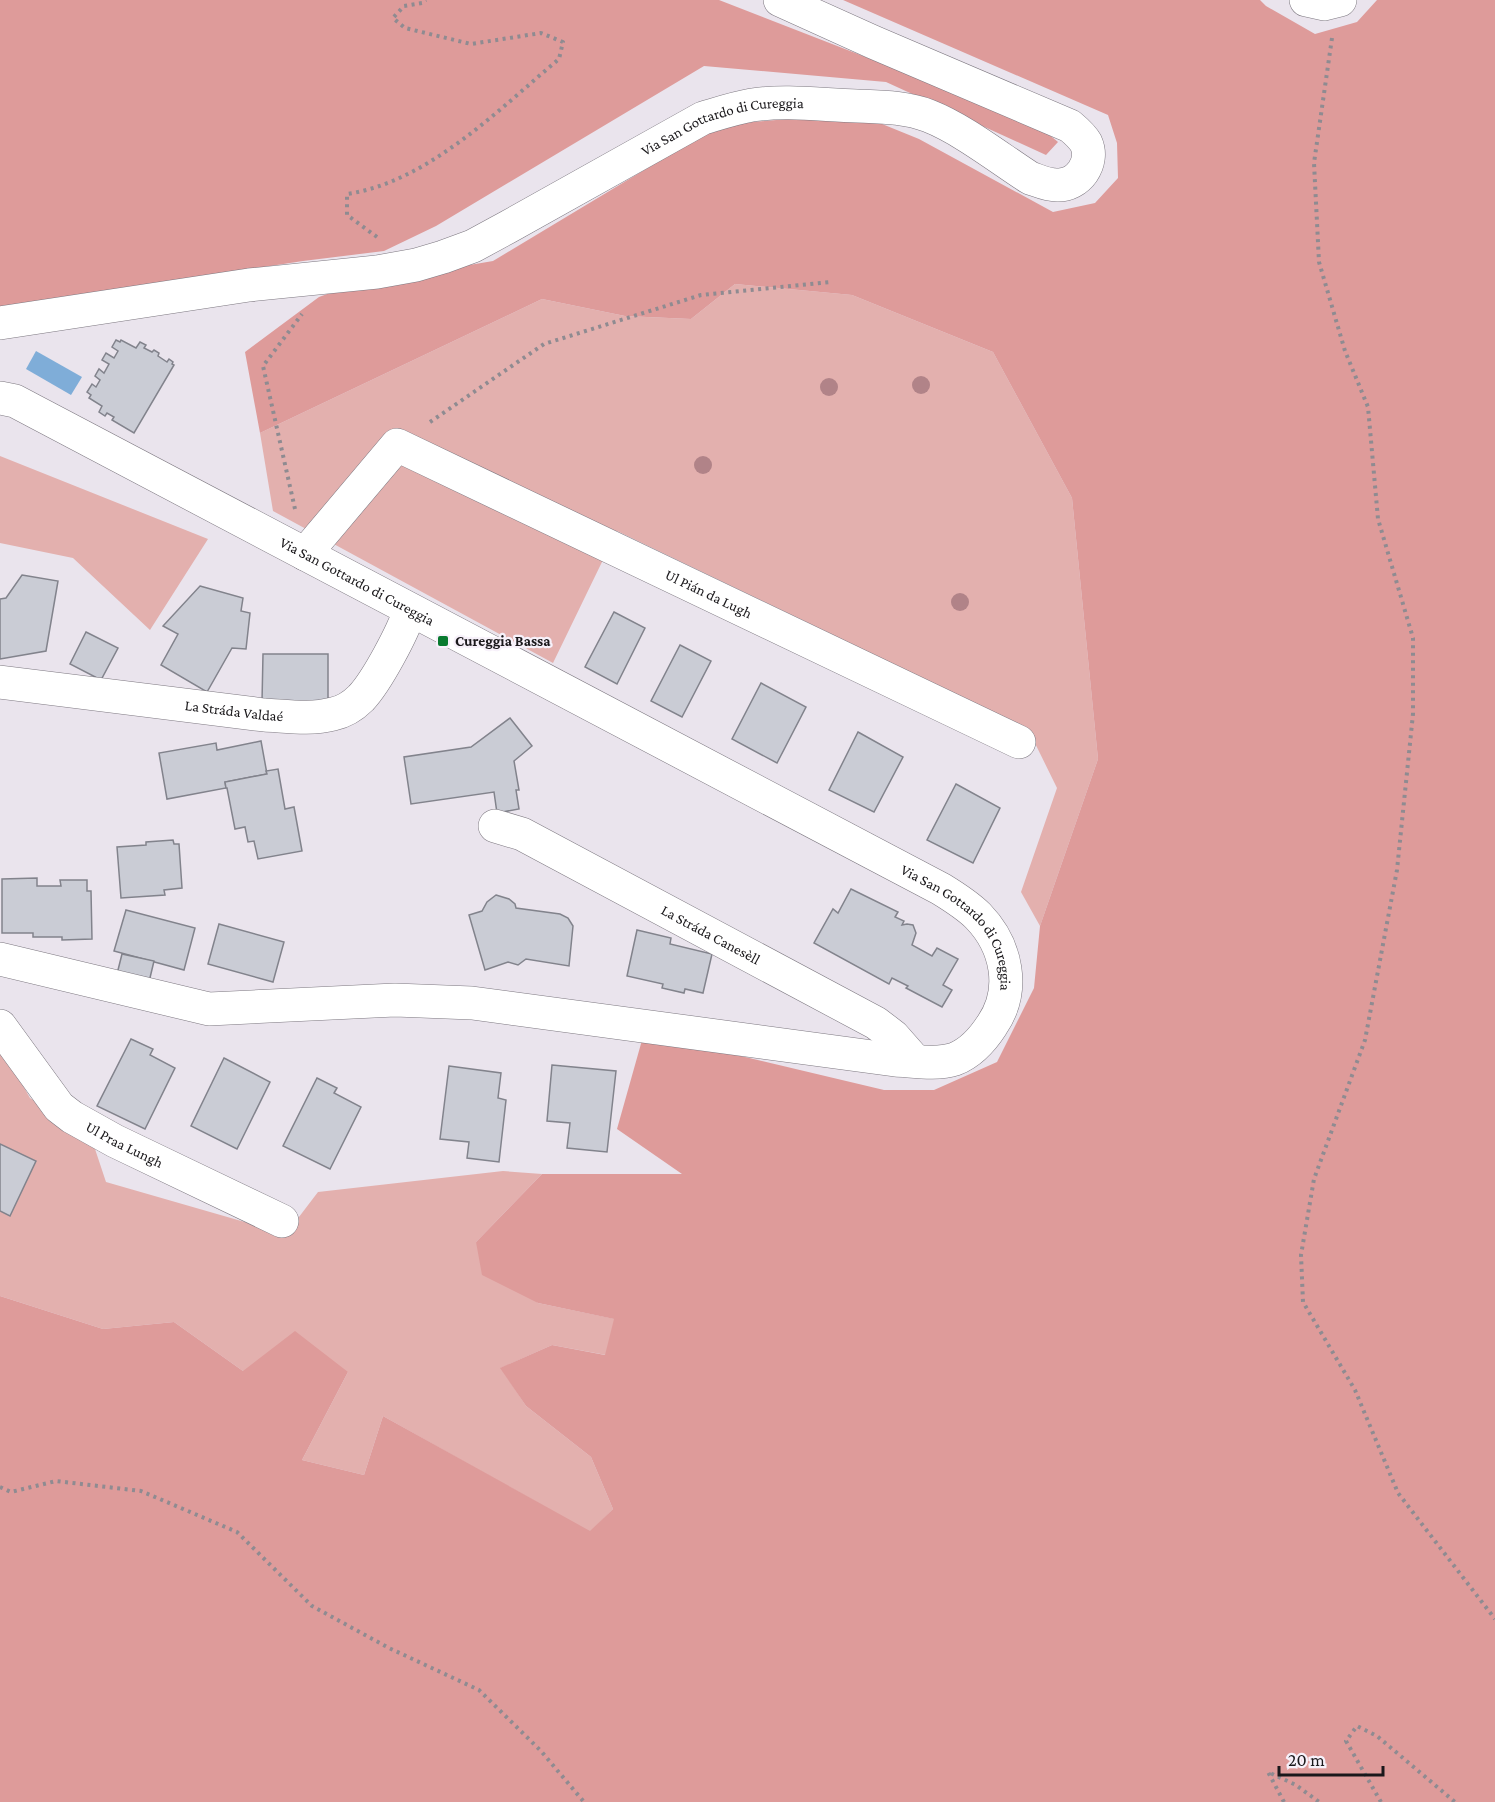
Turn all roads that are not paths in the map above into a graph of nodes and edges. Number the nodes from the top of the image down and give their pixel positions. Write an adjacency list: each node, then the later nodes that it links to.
1 (780, 0): 2 (street, Via San Gottardo di Cureggia)
2 (0, 323)
3 (0, 398): 4 (street, Via San Gottardo di Cureggia)
4 (305, 554): 5 (street, Via San Gottardo di Cureggia); 7 (street, Ul Pián da Lugh)
5 (411, 609): 6 (street, La Stráda Valdaé); 11 (street, Via San Gottardo di Cureggia)
6 (0, 682)
7 (1018, 742)
8 (495, 826): 11 (street, La Stráda Canesèll)
9 (0, 959): 11 (street, Via San Gottardo di Cureggia)
10 (0, 1026): 12 (street, Ul Praa Lungh)
11 (915, 1062)
12 (282, 1221)

